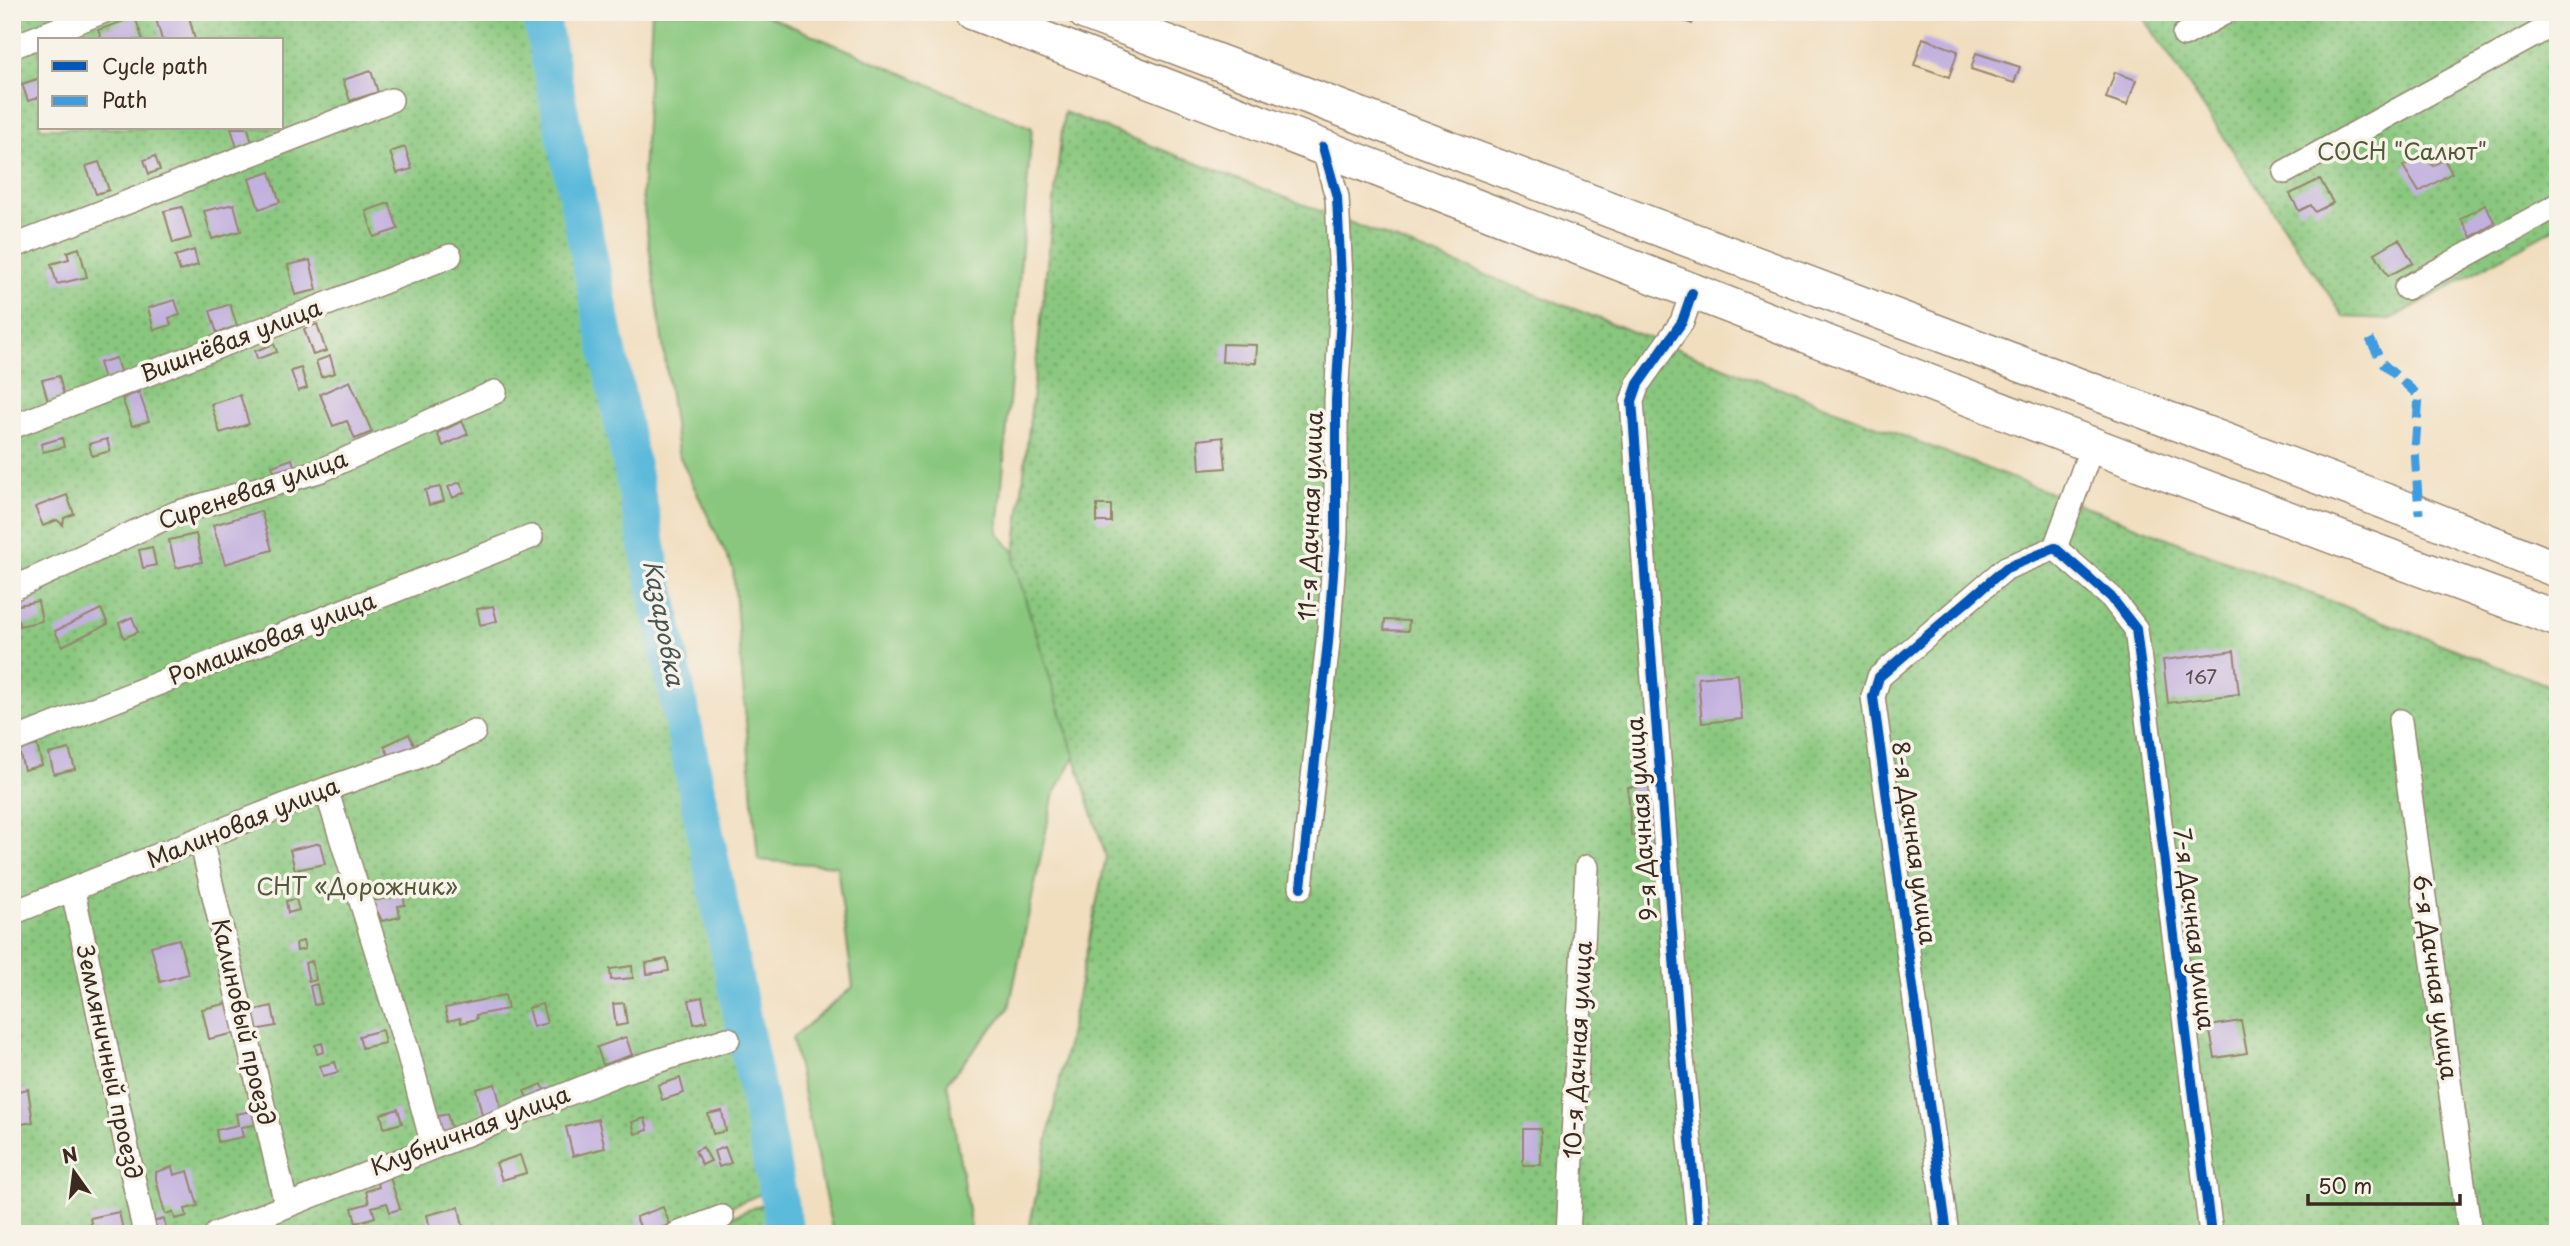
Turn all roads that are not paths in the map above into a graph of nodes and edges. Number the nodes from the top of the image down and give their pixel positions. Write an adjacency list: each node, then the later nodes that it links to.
1 (102, 12): 7 (street)
2 (973, 12): 9 (highway)
3 (1085, 12): 16 (highway)
4 (2226, 12): 6 (street)
5 (2558, 22): 10 (street)
6 (2184, 35)
7 (12, 47)
8 (391, 100): 12 (street)
9 (1323, 147): 15 (highway); 32 (street, 11-я Дачная улица)
10 (2285, 172)
11 (2558, 205): 14 (street)
12 (12, 247)
13 (450, 256): 18 (street, Вишнёвая улица)
14 (2406, 288)
15 (1692, 293): 19 (highway); 43 (street, 9-я Дачная улица)
16 (2069, 383): 19 (highway); 23 (highway)
17 (495, 392): 24 (street, Сиреневая улица)
18 (12, 427)
19 (2051, 430): 20 (highway)
20 (2092, 446): 22 (street); 25 (highway)
21 (531, 537): 28 (street, Ромашковая улица)
22 (2055, 548): 44 (street, 8-я Дачная улица); 45 (street, 7-я Дачная улица)
23 (2558, 570)
24 (12, 589)
25 (2558, 619)
26 (2400, 721): 46 (street, 6-я Дачная улица)
27 (474, 732): 29 (street, Малиновая улица)
28 (12, 741)
29 (326, 789): 30 (street, Малиновая улица); 36 (street)
30 (201, 840): 33 (street, Малиновая улица); 37 (street, Калиновый проезд)
31 (1587, 867): 42 (street, 10-я Дачная улица)
32 (1301, 887)
33 (73, 891): 34 (street, Малиновая улица); 39 (street, Земляничный проезд)
34 (12, 913)
35 (728, 1039): 36 (street, Клубничная улица)
36 (433, 1146): 37 (street, Клубничная улица)
37 (286, 1204): 40 (street, Клубничная улица)
38 (722, 1217): 41 (street)
39 (145, 1234)
40 (216, 1234)
41 (677, 1234)
42 (1568, 1234)
43 (1699, 1234)
44 (1947, 1234)
45 (2211, 1234)
46 (2470, 1234)

